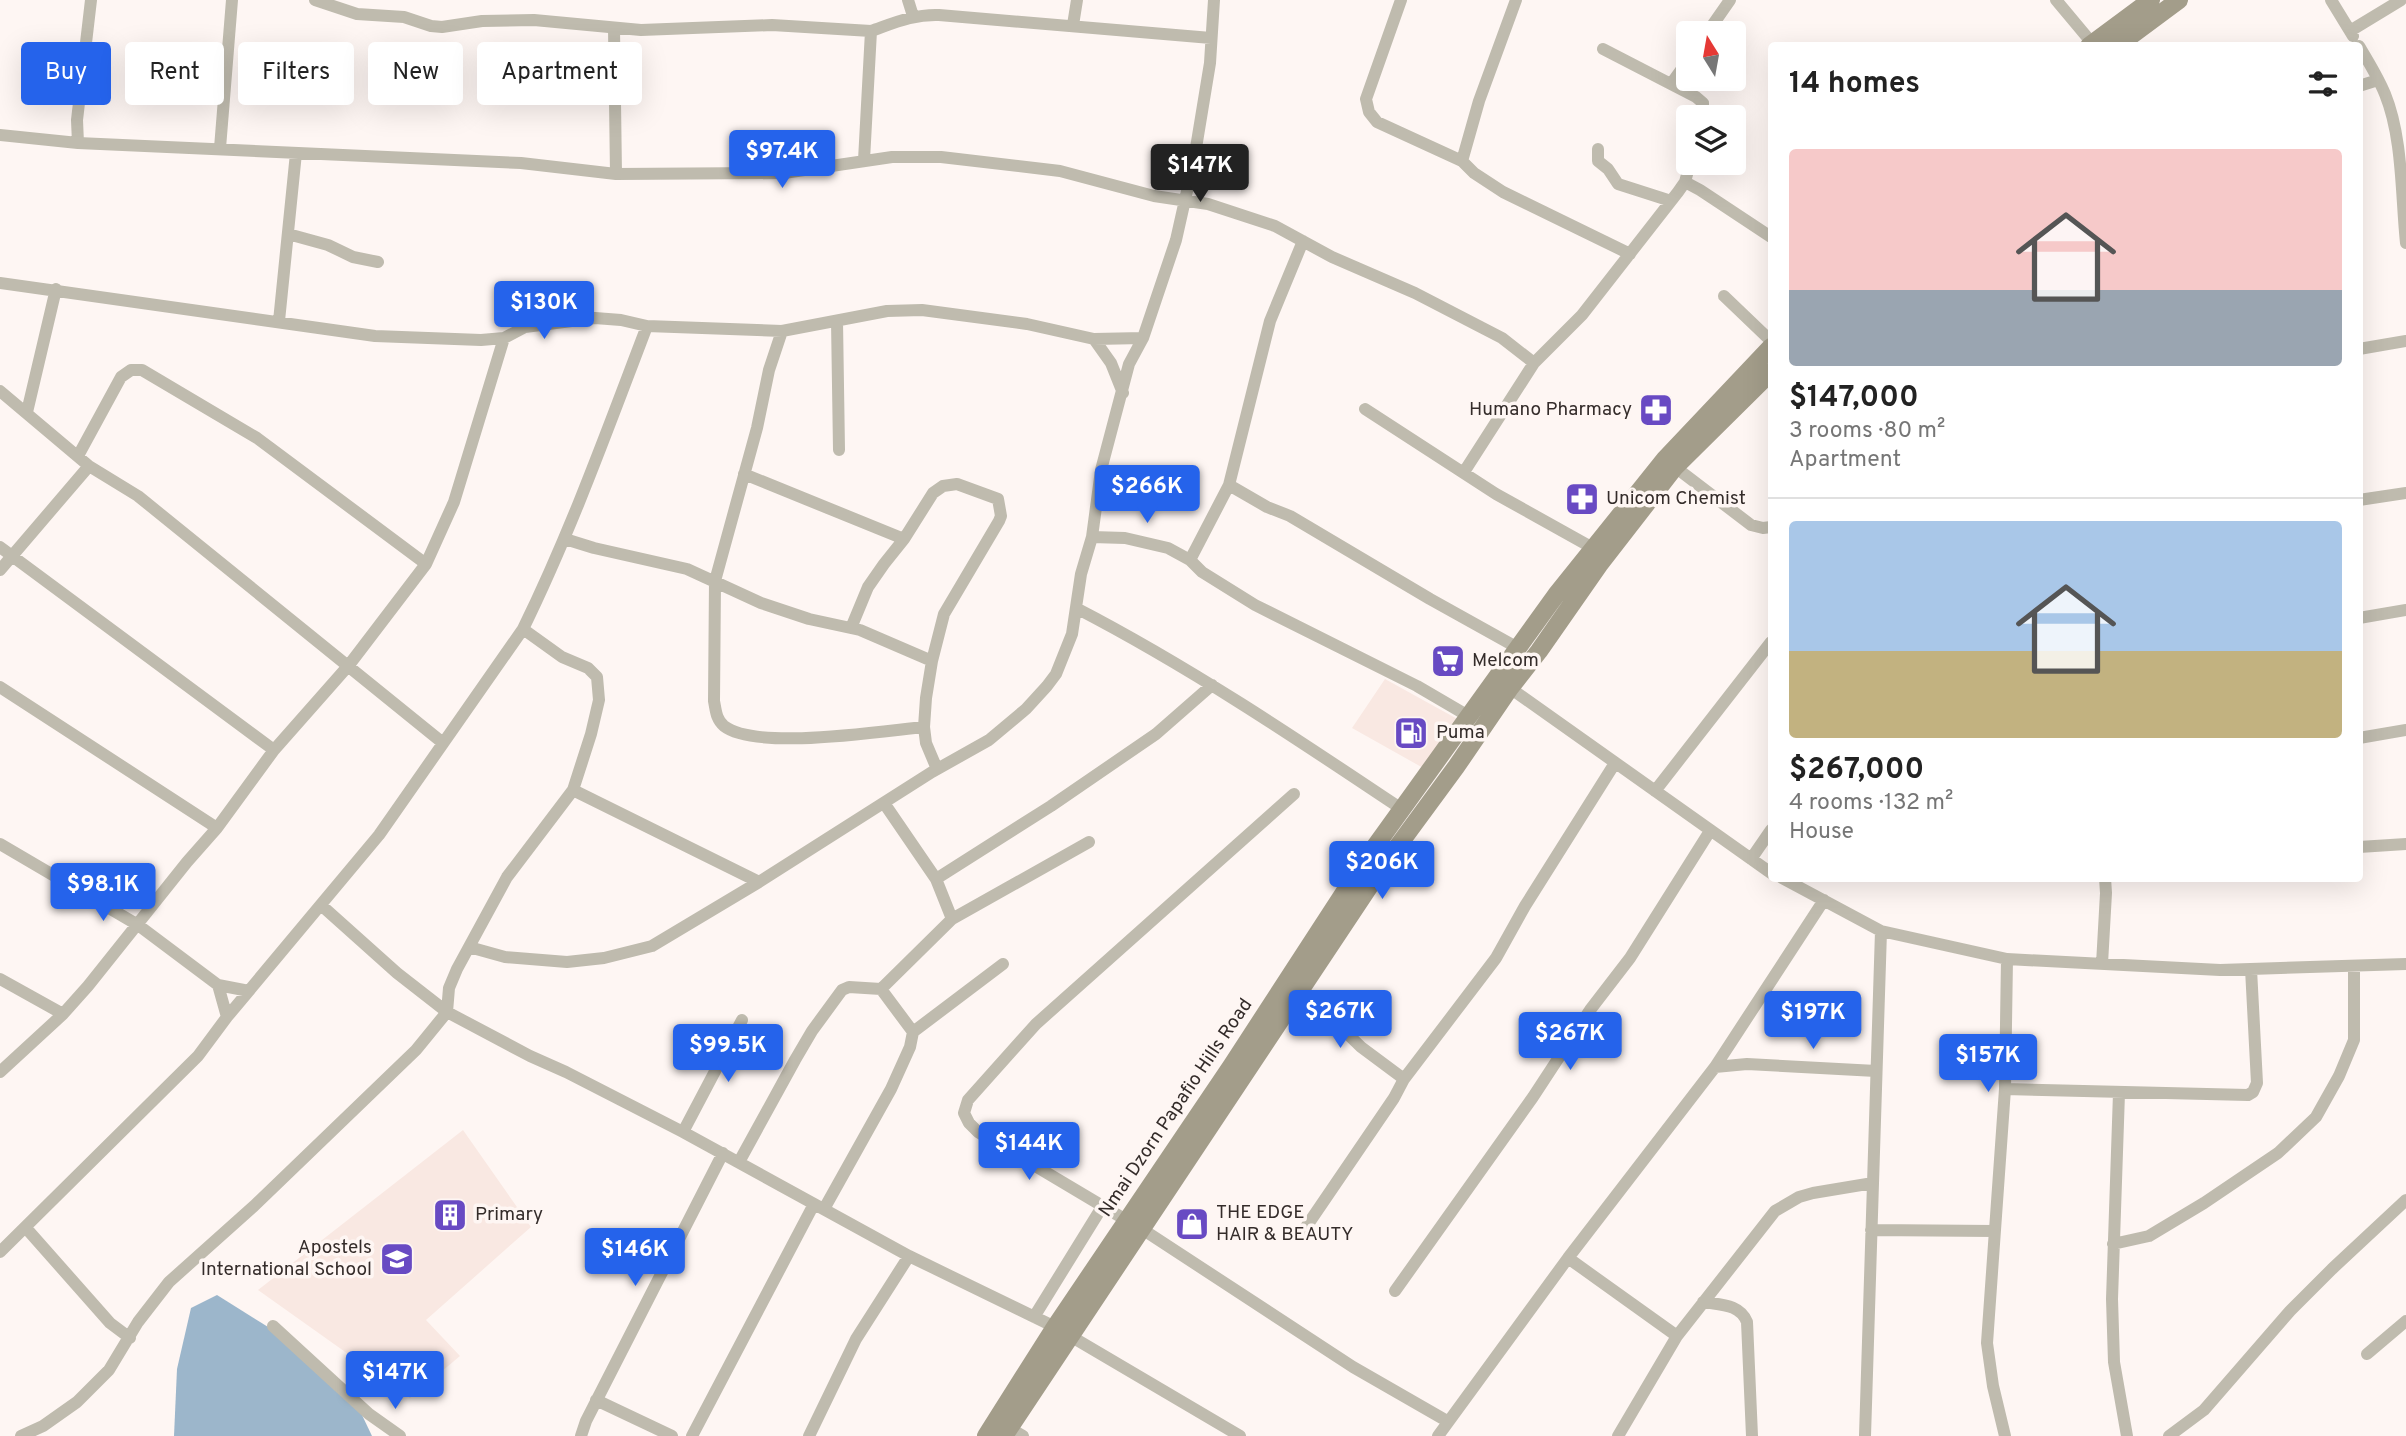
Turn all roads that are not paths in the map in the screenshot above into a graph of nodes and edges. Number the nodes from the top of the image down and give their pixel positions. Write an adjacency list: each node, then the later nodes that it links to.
1 (91, 0): 34 (street)
2 (232, 0): 35 (street)
3 (315, 0): 18 (street)
4 (908, 0): 15 (street)
5 (1077, 0): 17 (street)
6 (1214, 0): 21 (street)
7 (1401, 0): 39 (street)
8 (1517, 0): 39 (street)
9 (1730, 0): 16 (street)
10 (2056, 0): 22 (street)
11 (2151, 0): 23 (street)
12 (2179, 0): 24 (street)
13 (2331, 0): 20 (street)
14 (2401, 0): 20 (street)
15 (913, 16): 17 (street); 19 (street)
16 (1715, 21)
17 (1073, 25): 21 (street)
18 (614, 29): 19 (street); 40 (street)
19 (871, 31): 38 (street)
20 (2350, 31): 25 (street)
21 (1211, 38): 43 (street)
22 (2089, 42)
23 (2094, 42)
24 (2121, 42)
25 (2357, 42)
26 (1603, 49): 30 (street)
27 (2363, 53): 29 (street)
28 (1676, 77): 30 (street)
29 (2378, 80): 31 (street); 48 (street)
30 (1671, 84): 32 (street)
31 (2363, 85)
32 (1703, 105)
33 (0, 135): 34 (street)
34 (78, 142): 35 (street)
35 (219, 148): 37 (street)
36 (1598, 149): 44 (street)
37 (296, 153): 40 (street); 45 (street)
38 (864, 160): 40 (street); 43 (street)
39 (1462, 161): 49 (street)
40 (615, 174)
41 (1687, 175): 42 (street)
42 (1685, 182): 44 (street); 46 (street)
43 (1184, 201): 47 (street); 59 (street)
44 (1671, 201): 49 (street)
45 (288, 234): 50 (street); 54 (street)
46 (1768, 235)
47 (1303, 241): 65 (street); 77 (street)
48 (2406, 242)
49 (1630, 254): 65 (street)
50 (378, 262)
51 (0, 283): 52 (street)
52 (56, 289): 54 (street); 70 (street)
53 (1724, 296): 60 (street)
54 (279, 321): 58 (street)
55 (837, 321): 57 (street); 61 (street); 71 (street)
56 (647, 326): 57 (street); 58 (street); 82 (street)
57 (782, 331): 76 (street)
58 (504, 338): 87 (street)
59 (1143, 338): 61 (street); 68 (street)
60 (1768, 338)
61 (1094, 339): 68 (street)
62 (2406, 341): 63 (street)
63 (2363, 348)
64 (1768, 350): 85 (street, Nmai Dzorn Papafio Hills Road)
65 (1534, 363): 75 (street)
66 (1768, 375): 74 (street, Nmai Dzorn Papafio Hills Road)
67 (0, 391): 70 (street)
68 (1123, 393): 81 (street)
69 (1365, 409): 75 (street)
70 (27, 412): 72 (street)
71 (839, 450)
72 (78, 456): 73 (street); 87 (street)
73 (89, 466): 84 (street); 98 (street)
74 (1675, 467): 80 (street); 85 (street, Nmai Dzorn Papafio Hills Road)
75 (1464, 472): 85 (street)
76 (744, 474): 83 (street); 89 (street)
77 (1229, 485): 86 (street); 96 (street)
78 (2406, 493): 79 (street)
79 (2363, 499)
80 (1768, 527)
81 (1092, 537): 86 (street); 90 (street)
82 (565, 539): 89 (street); 94 (street)
83 (904, 539): 93 (street); 97 (street)
84 (6, 550): 88 (street); 107 (street)
85 (1600, 552): 96 (street, Nmai Dzorn Papafio Hills Road); 101 (street, Nmai Dzorn Papafio Hills Road)
86 (1190, 560): 102 (street)
87 (426, 564): 98 (street)
88 (0, 570)
89 (715, 581): 93 (street); 103 (street)
90 (1076, 608): 99 (street); 109 (street)
91 (2406, 610): 92 (street)
92 (2363, 617)
93 (851, 628): 97 (street)
94 (523, 629): 106 (street); 110 (street)
95 (1768, 646): 111 (street)
96 (1518, 648): 102 (street, Nmai Dzorn Papafio Hills Road)
97 (932, 661): 103 (street)
98 (349, 665): 106 (street); 107 (street)
99 (1212, 685): 114 (street); 124 (street)
100 (0, 688): 115 (street)
101 (1510, 688): 108 (street); 144 (street, Nmai Dzorn Papafio Hills Road)
102 (1470, 717): 114 (street, Nmai Dzorn Papafio Hills Road)
103 (924, 727): 109 (street)
104 (2406, 730): 105 (street)
105 (2363, 737)
106 (443, 743): 129 (street)
107 (274, 750): 115 (street)
108 (1615, 763): 111 (street); 153 (street)
109 (937, 769): 113 (street)
110 (573, 790): 125 (street); 133 (street)
111 (1655, 791): 116 (street)
112 (1294, 794): 162 (street)
113 (884, 803): 124 (street); 125 (street)
114 (1403, 810): 163 (street, Nmai Dzorn Papafio Hills Road)
115 (218, 828): 131 (street)
116 (1710, 831): 122 (street); 172 (street)
117 (1768, 834): 122 (street)
118 (1089, 842): 130 (street)
119 (0, 844): 131 (street)
120 (2406, 844): 121 (street)
121 (2363, 847)
122 (1751, 859): 123 (street)
123 (1768, 871)
124 (936, 879): 130 (street)
125 (760, 882): 133 (street)
126 (1790, 882): 128 (street)
127 (2105, 882): 136 (street)
128 (1824, 900): 132 (street); 150 (street)
129 (321, 905): 143 (street); 145 (street)
130 (952, 919): 142 (street)
131 (138, 925): 141 (street); 146 (street)
132 (1881, 930): 134 (street); 151 (street)
133 (469, 947): 145 (street)
134 (2007, 959): 136 (street); 154 (street)
135 (1003, 964): 149 (street)
136 (2102, 964): 139 (street)
137 (2406, 964): 138 (street)
138 (2354, 967): 139 (street); 168 (street)
139 (2250, 969): 155 (street)
140 (0, 979): 146 (street)
141 (218, 985): 143 (street); 147 (street)
142 (881, 989): 149 (street); 158 (street)
143 (249, 991): 147 (street)
144 (1299, 992): 153 (street); 163 (street, Nmai Dzorn Papafio Hills Road)
145 (446, 1012): 156 (street); 179 (street)
146 (63, 1014): 152 (street)
147 (227, 1017): 164 (street)
148 (742, 1020): 156 (street)
149 (913, 1032): 161 (street)
150 (1715, 1067): 151 (street); 171 (street)
151 (1876, 1071): 159 (street)
152 (0, 1072)
153 (1404, 1079): 167 (street)
154 (2005, 1089): 155 (street); 166 (street)
155 (2119, 1093): 168 (street)
156 (682, 1132): 157 (street)
157 (723, 1153): 158 (street); 181 (street)
158 (739, 1162): 161 (street)
159 (1873, 1184): 165 (street); 173 (street)
160 (2406, 1200): 198 (street)
161 (819, 1207): 170 (street); 188 (street)
162 (1102, 1207): 163 (street); 174 (street)
163 (1134, 1224): 177 (street, Nmai Dzorn Papafio Hills Road); 182 (street)
164 (26, 1228): 169 (street); 179 (street)
165 (1871, 1230): 166 (street); 195 (street)
166 (1994, 1231): 196 (street)
167 (1302, 1233)
168 (2113, 1244): 197 (street)
169 (0, 1252)
170 (909, 1256): 174 (street); 189 (street)
171 (1568, 1258): 178 (street); 182 (street)
172 (1395, 1290)
173 (1703, 1302): 178 (street); 194 (street)
174 (1034, 1317): 177 (street)
175 (2406, 1321): 180 (street)
176 (273, 1326): 185 (street)
177 (1063, 1331): 183 (street, Nmai Dzorn Papafio Hills Road); 190 (street, Nmai Dzorn Papafio Hills Road); 191 (street)
178 (1677, 1336): 193 (street)
179 (130, 1338): 184 (street)
180 (2367, 1354)
181 (596, 1400): 186 (street); 187 (street)
182 (1447, 1421): 192 (street)
183 (1012, 1433)
184 (22, 1436)
185 (400, 1436)
186 (581, 1436)
187 (672, 1436)
188 (692, 1436)
189 (809, 1436)
190 (986, 1436)
191 (1240, 1436)
192 (1438, 1436)
193 (1618, 1436)
194 (1752, 1436)
195 (1865, 1436)
196 (2005, 1436)
197 (2127, 1436)
198 (2169, 1436)

